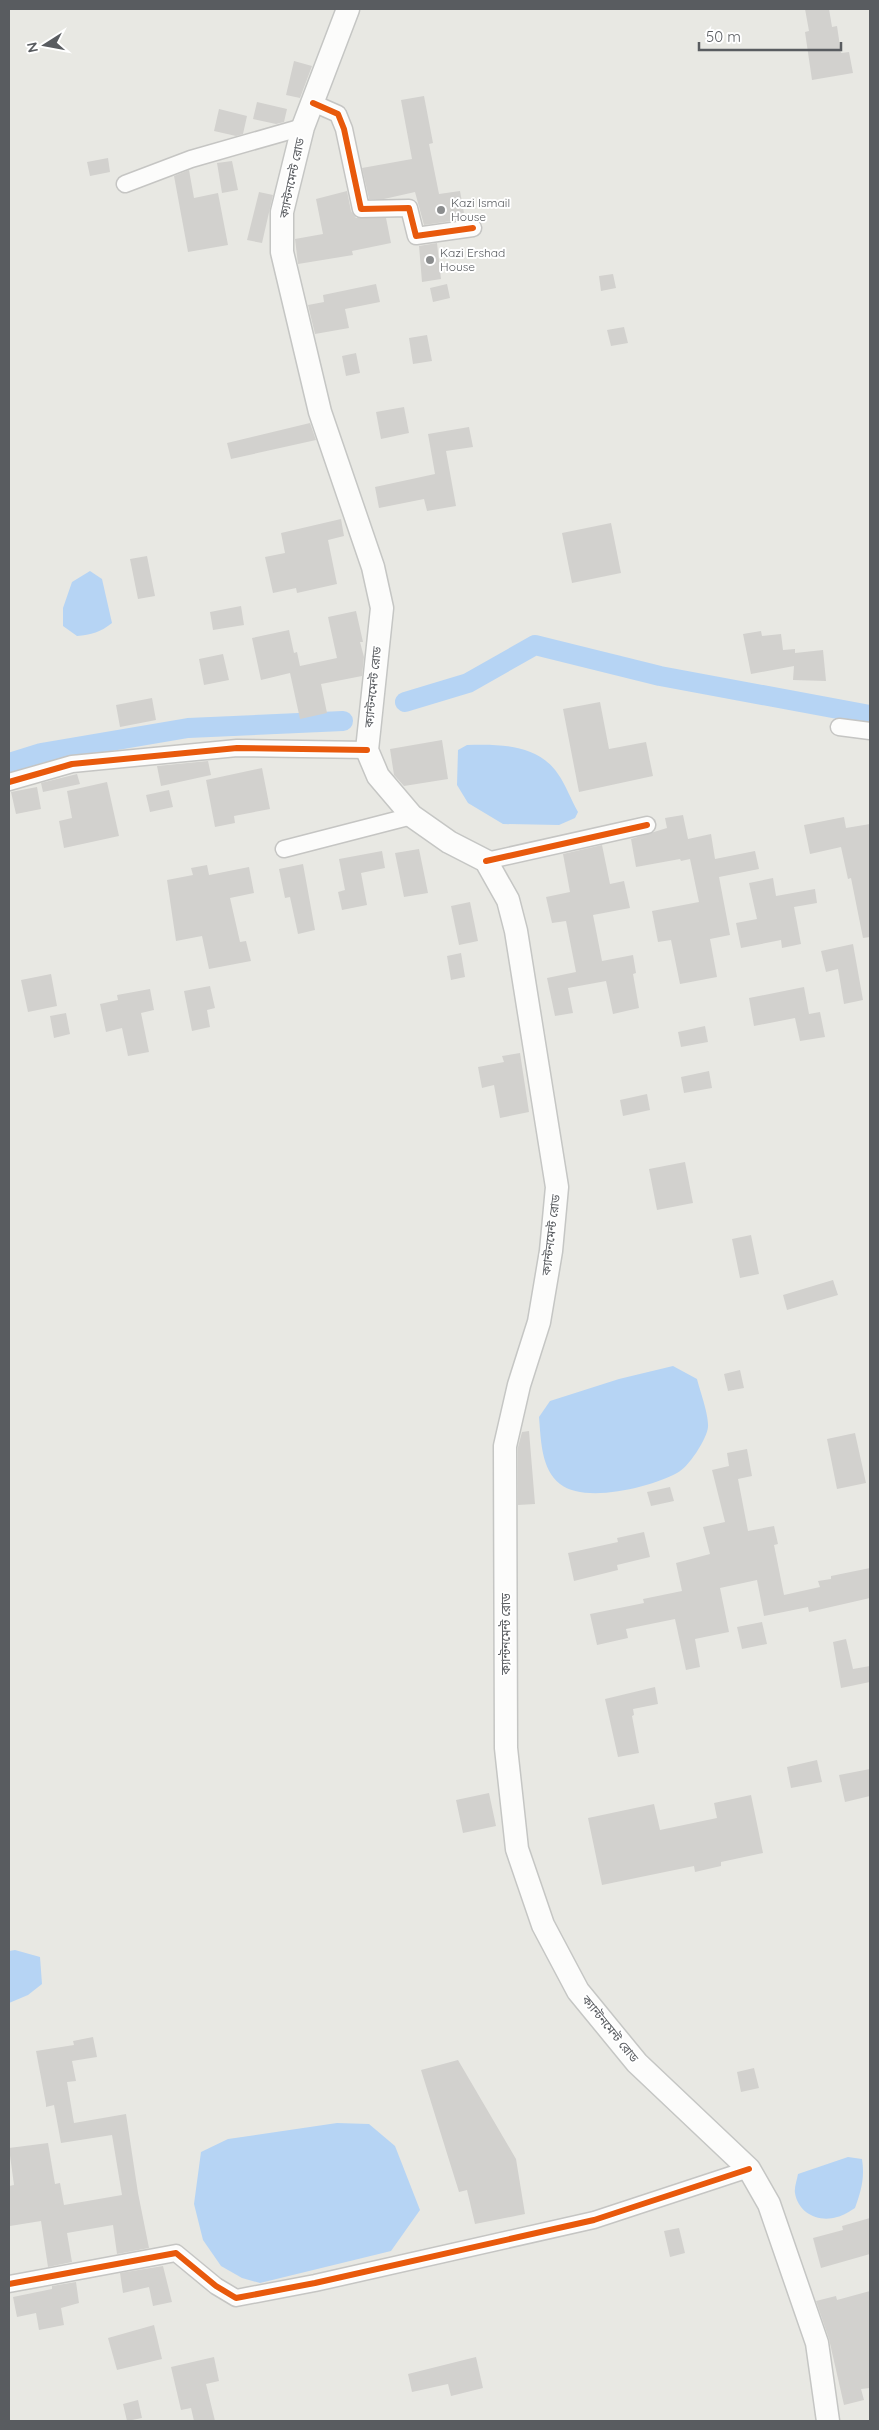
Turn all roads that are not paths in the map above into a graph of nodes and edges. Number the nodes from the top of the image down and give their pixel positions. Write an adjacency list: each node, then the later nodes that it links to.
1 (348, 9): 2 (main road, ক্যান্টনমেন্ট রোড)
2 (313, 103): 3 (main road, ক্যান্টনমেন্ট রোড); 5 (street)
3 (304, 127): 4 (street); 8 (main road, ক্যান্টনমেন্ট রোড)
4 (125, 184)
5 (473, 228)
6 (838, 727): 7 (street)
7 (870, 731)
8 (367, 750): 9 (street); 10 (main road, ক্যান্টনমেন্ট রোড)
9 (9, 782)
10 (412, 816): 12 (street); 13 (main road, ক্যান্টনমেন্ট রোড)
11 (647, 824): 13 (street)
12 (284, 849)
13 (486, 860): 14 (main road, ক্যান্টনমেন্ট রোড)
14 (749, 2169): 15 (street); 16 (main road, ক্যান্টনমেন্ট রোড)
15 (9, 2284)
16 (828, 2421)

